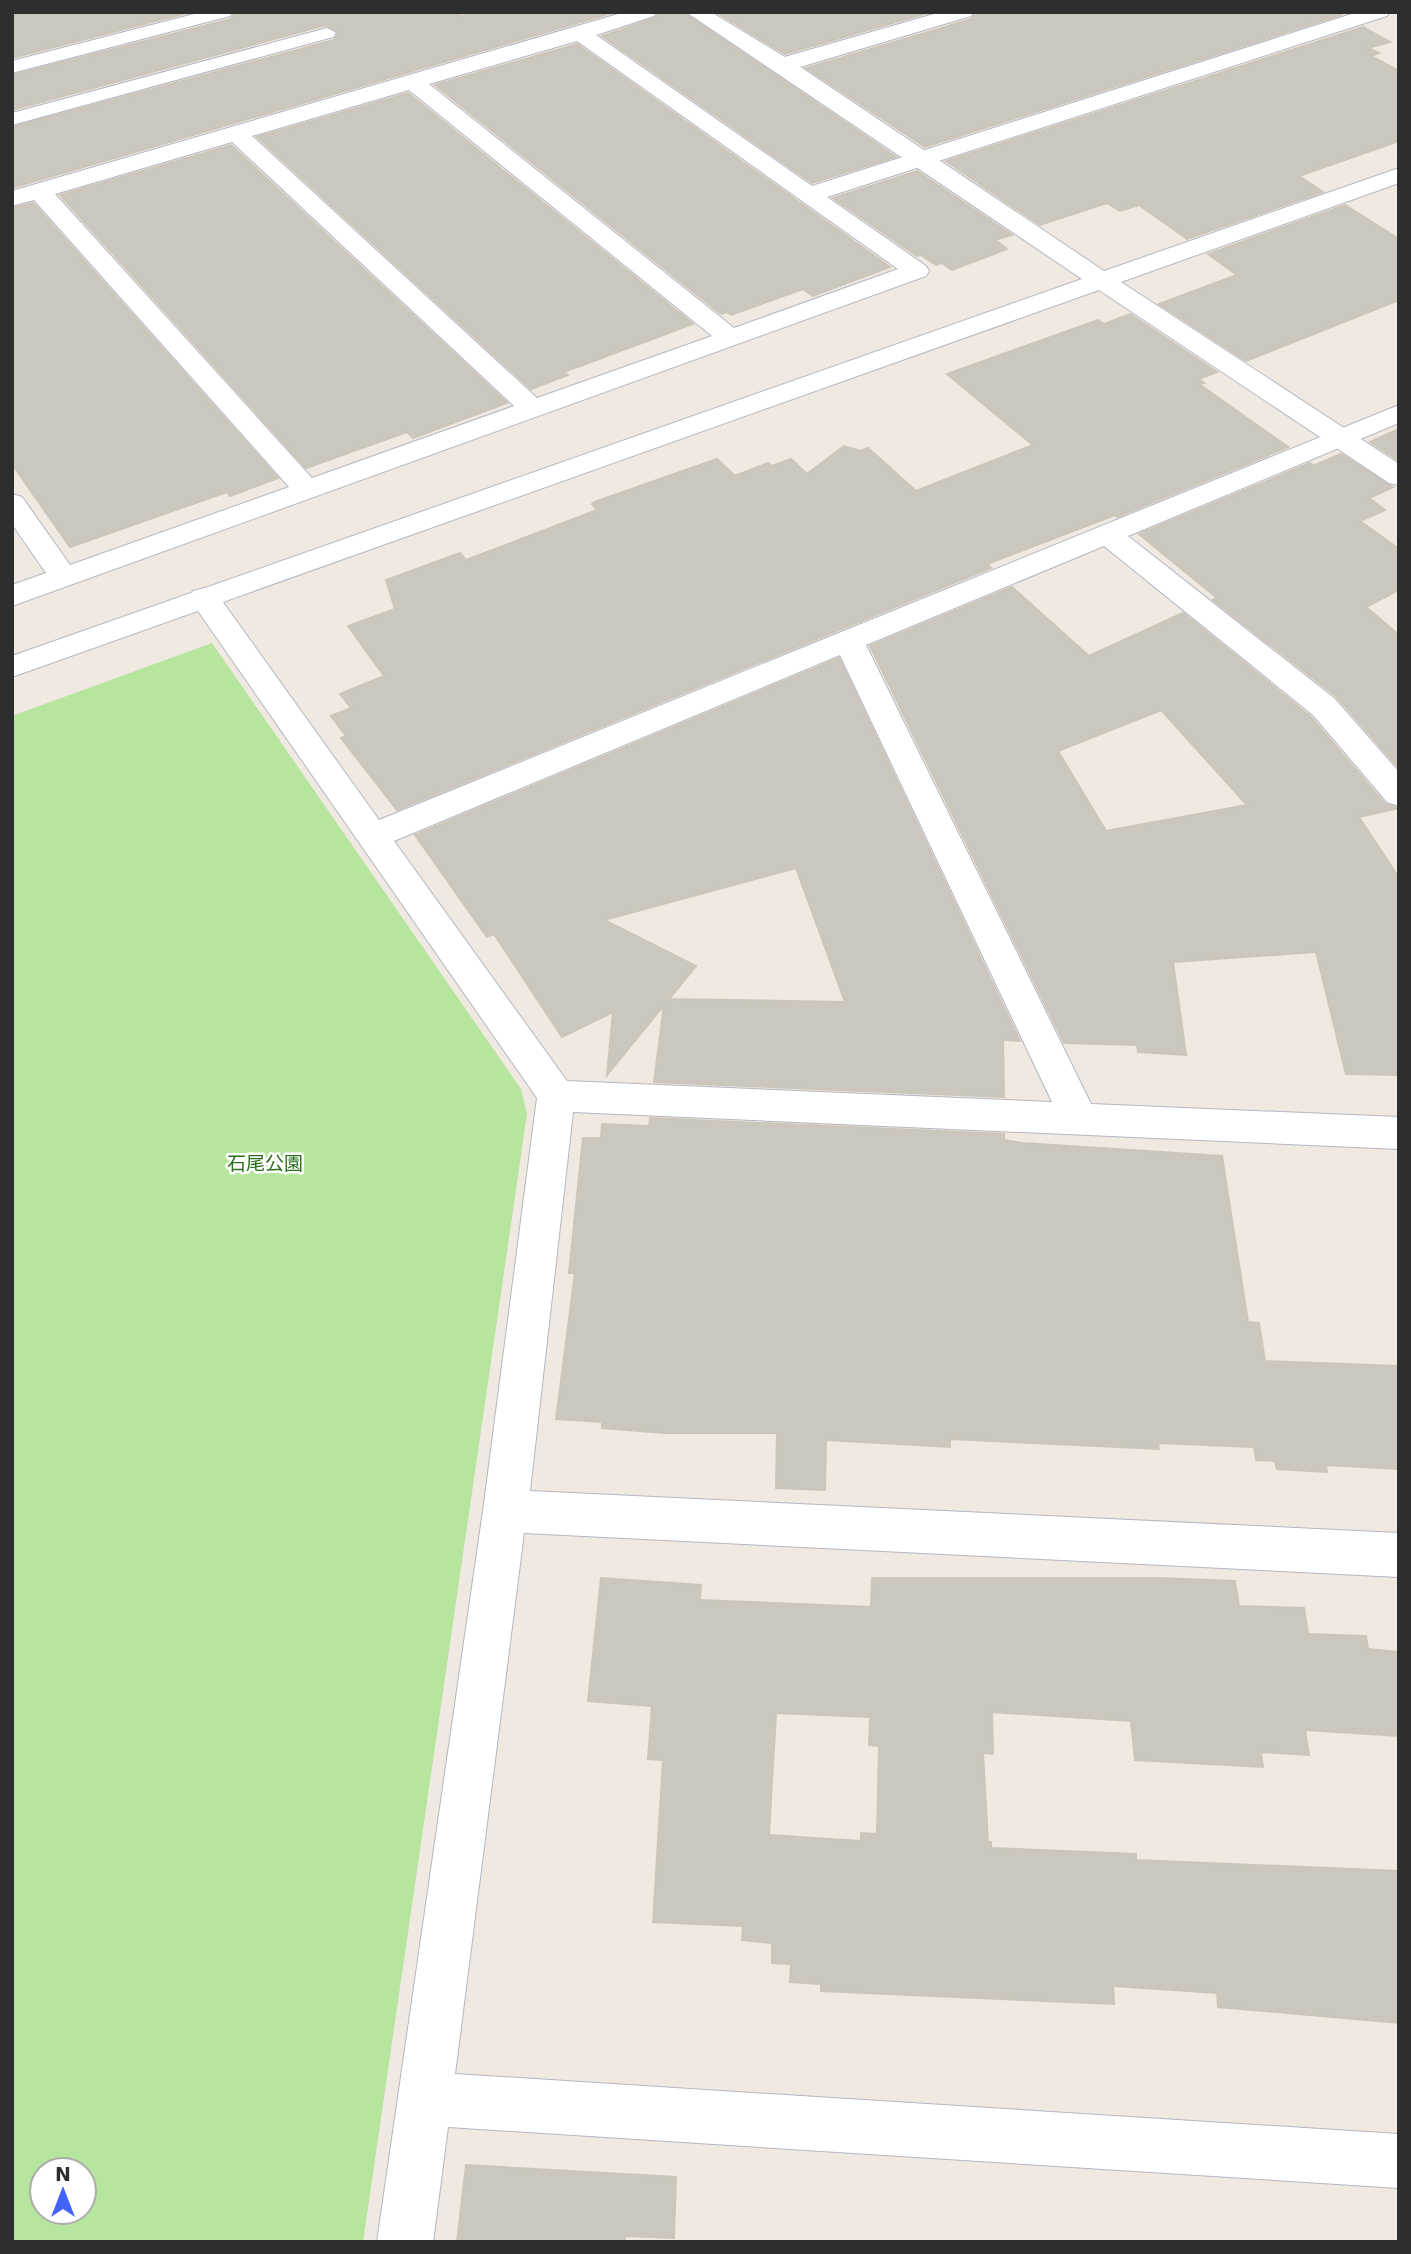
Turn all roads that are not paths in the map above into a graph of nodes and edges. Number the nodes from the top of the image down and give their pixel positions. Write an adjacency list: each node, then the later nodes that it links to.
1 (224, 12): 9 (lane)
2 (647, 12): 7 (street)
3 (696, 12): 8 (street)
4 (964, 12): 8 (street)
5 (1380, 12): 13 (street)
6 (327, 33): 11 (lane)
7 (580, 33): 10 (street); 16 (street)
8 (782, 65): 13 (street)
9 (12, 67)
10 (413, 82): 12 (street); 19 (street)
11 (12, 119)
12 (237, 134): 15 (street); 20 (street)
13 (921, 160): 16 (street); 18 (street)
14 (1399, 175): 18 (street)
15 (39, 191): 17 (street); 24 (street)
16 (809, 195): 19 (street)
17 (12, 199)
18 (1103, 282): 22 (street); 29 (street)
19 (731, 338): 20 (street)
20 (533, 409): 24 (street)
21 (1399, 413): 22 (street)
22 (1340, 437): 23 (street); 26 (street)
23 (1399, 477)
24 (306, 489): 27 (street)
25 (12, 503): 27 (street)
26 (1109, 535): 30 (street); 32 (street)
27 (64, 578): 28 (street)
28 (12, 596)
29 (204, 598): 31 (street); 33 (street)
30 (849, 641): 33 (street); 35 (street)
31 (12, 667)
32 (1399, 794)
33 (372, 836): 34 (street)
34 (556, 1096): 35 (street); 37 (street)
35 (1080, 1120): 36 (street)
36 (1399, 1133)
37 (505, 1511): 38 (street); 39 (street)
38 (1399, 1555)
39 (425, 2099): 40 (street); 41 (street)
40 (1399, 2161)
41 (405, 2242)

